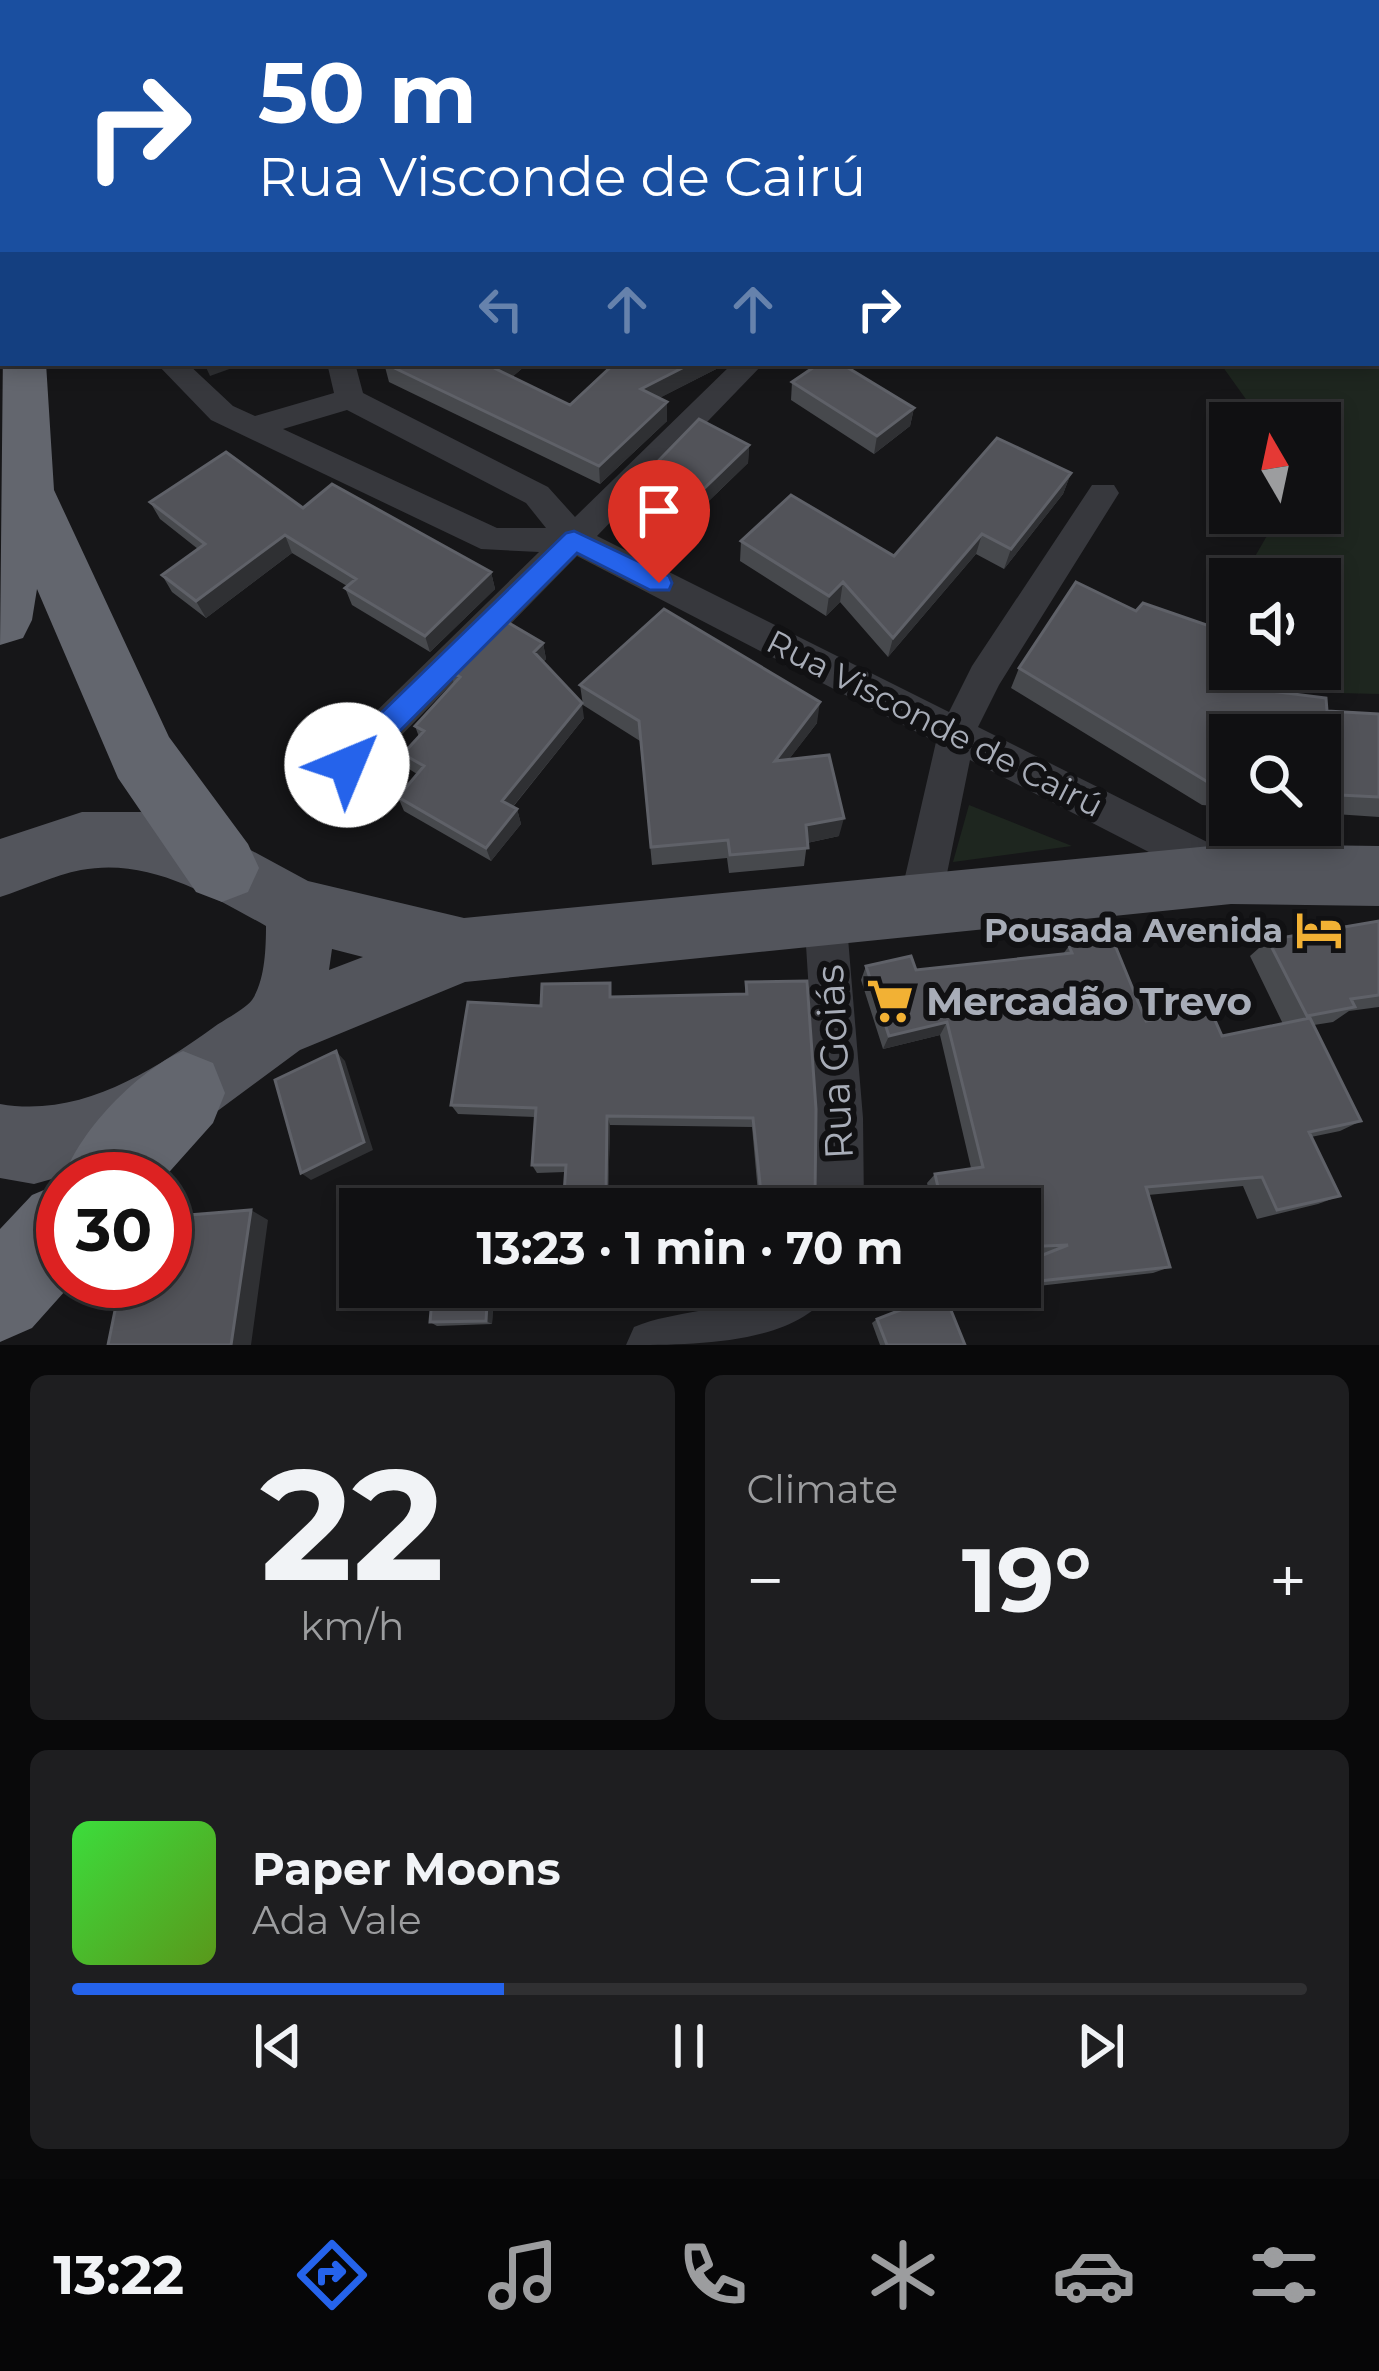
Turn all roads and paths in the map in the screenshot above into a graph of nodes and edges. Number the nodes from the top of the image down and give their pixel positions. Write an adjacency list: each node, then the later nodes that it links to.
1 (20, 366): 7 (highway)
2 (173, 366): 6 (street, Rua Visconde de Cairú)
3 (342, 366): 5 (street)
4 (748, 366): 9 (street)
5 (350, 398): 6 (street); 9 (street, Rua Visconde de Cairú)
6 (254, 427): 9 (street, Rua Visconde de Cairú)
7 (25, 490): 10 (highway); 14 (highway)
8 (1103, 494): 11 (street)
9 (574, 540): 11 (street, Rua Visconde de Cairú); 12 (street)
10 (0, 620)
11 (957, 733): 15 (street, Rua Visconde de Cairú); 17 (street)
12 (320, 792)
13 (0, 868): 14 (main road)
14 (222, 868): 18 (main road)
15 (1231, 874): 16 (main road); 17 (main road)
16 (1379, 876)
17 (920, 903): 19 (main road)
18 (297, 909): 20 (main road); 21 (main road)
19 (825, 914): 20 (main road); 25 (street, Rua Goiás)
20 (464, 950): 21 (main road)
21 (276, 1025): 22 (main road)
22 (183, 1093): 23 (main road); 24 (highway)
23 (0, 1141)
24 (130, 1152)
25 (840, 1188)
26 (36, 1256): 27 (highway)
27 (0, 1296)
28 (785, 1308): 29 (street)
29 (652, 1345)

